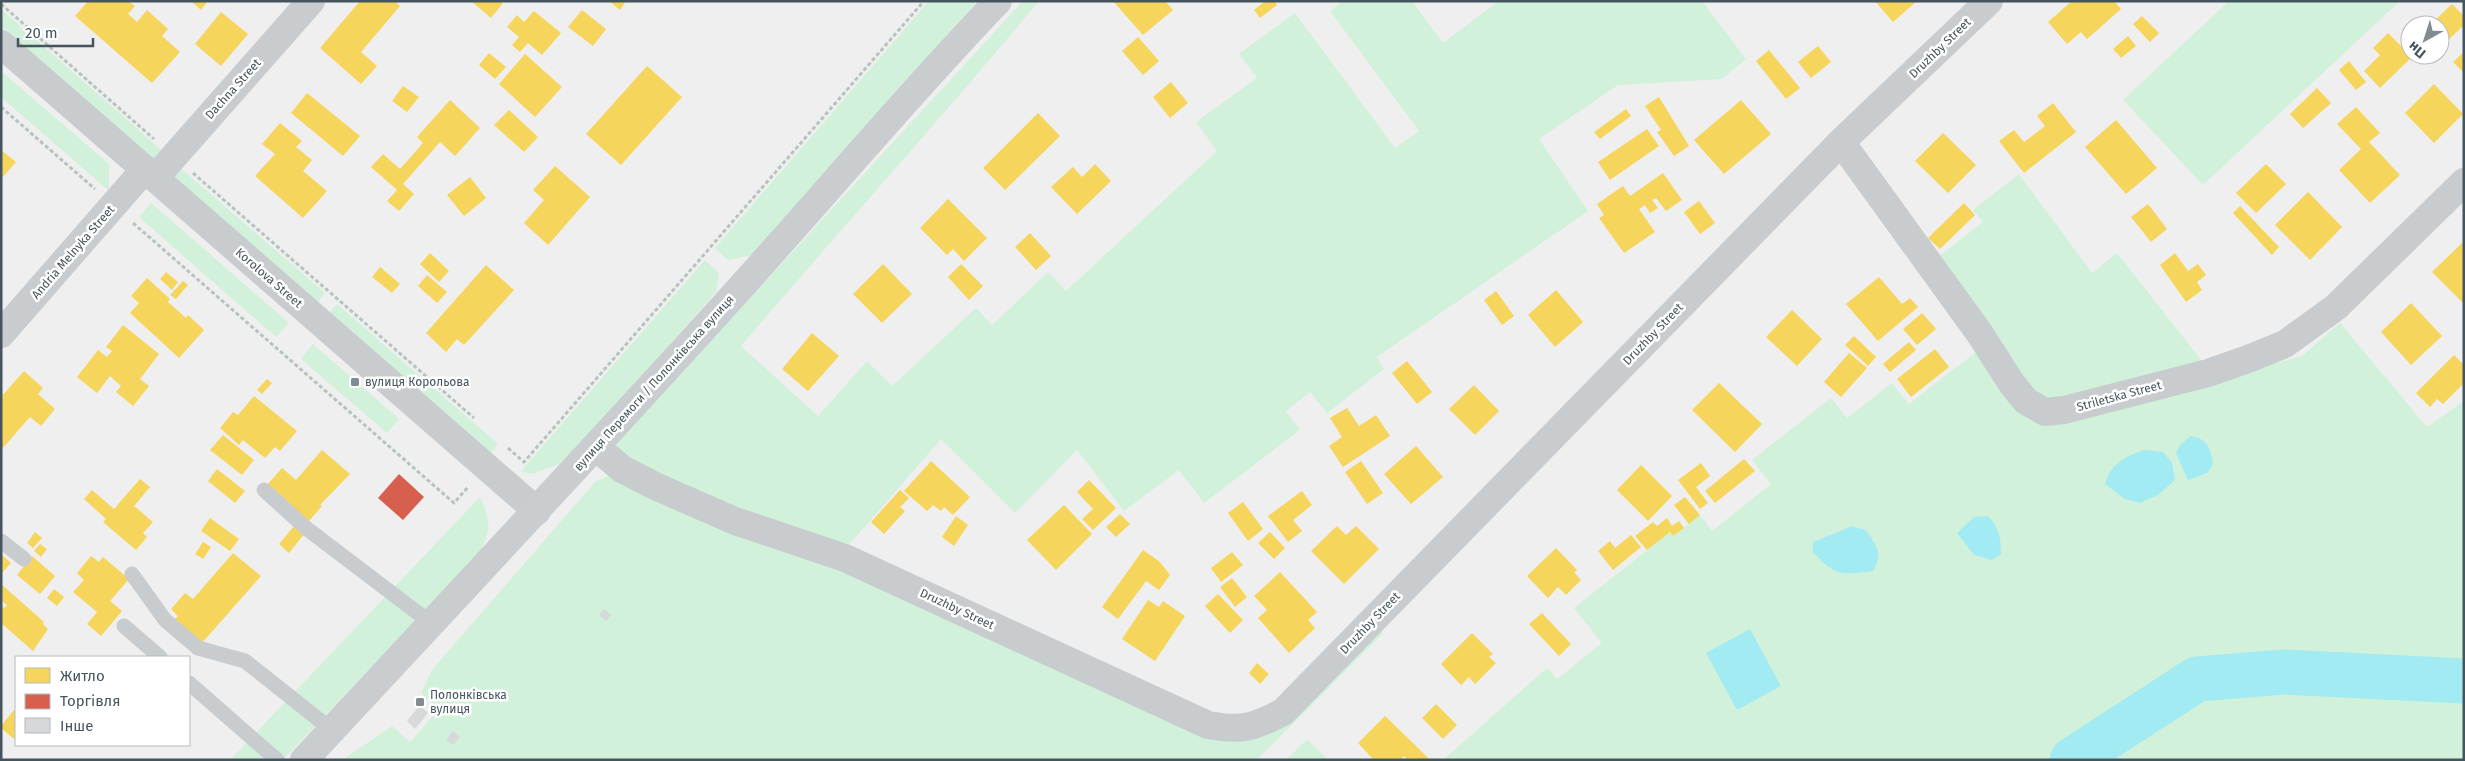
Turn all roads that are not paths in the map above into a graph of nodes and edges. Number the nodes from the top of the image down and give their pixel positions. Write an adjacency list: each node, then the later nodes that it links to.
1 (311, 1): 6 (street, Dachna Street)
2 (998, 1): 9 (main road, вулиця Перемоги / Полонківська вулиця)
3 (1989, 1): 5 (street, Druzhby Street)
4 (1, 44): 6 (street, Korolova Street)
5 (1841, 142): 7 (street, Striletska Street); 9 (street, Druzhby Street)
6 (150, 174): 8 (street, Andria Melnyka Street); 11 (street, Korolova Street)
7 (2464, 182)
8 (1, 334)
9 (596, 447): 11 (main road, вулиця Перемоги / Полонківська вулиця)
10 (264, 490): 15 (lane)
11 (537, 511): 15 (main road, вулиця Перемоги / Полонківська вулиця)
12 (1, 541): 13 (lane)
13 (24, 560)
14 (132, 574): 19 (lane)
15 (431, 623): 19 (main road, вулиця Перемоги / Полонківська вулиця)
16 (124, 626): 17 (lane)
17 (159, 656)
18 (190, 684): 20 (lane)
19 (332, 730): 21 (main road, вулиця Перемоги / Полонківська вулиця)
20 (277, 760)
21 (304, 760)

